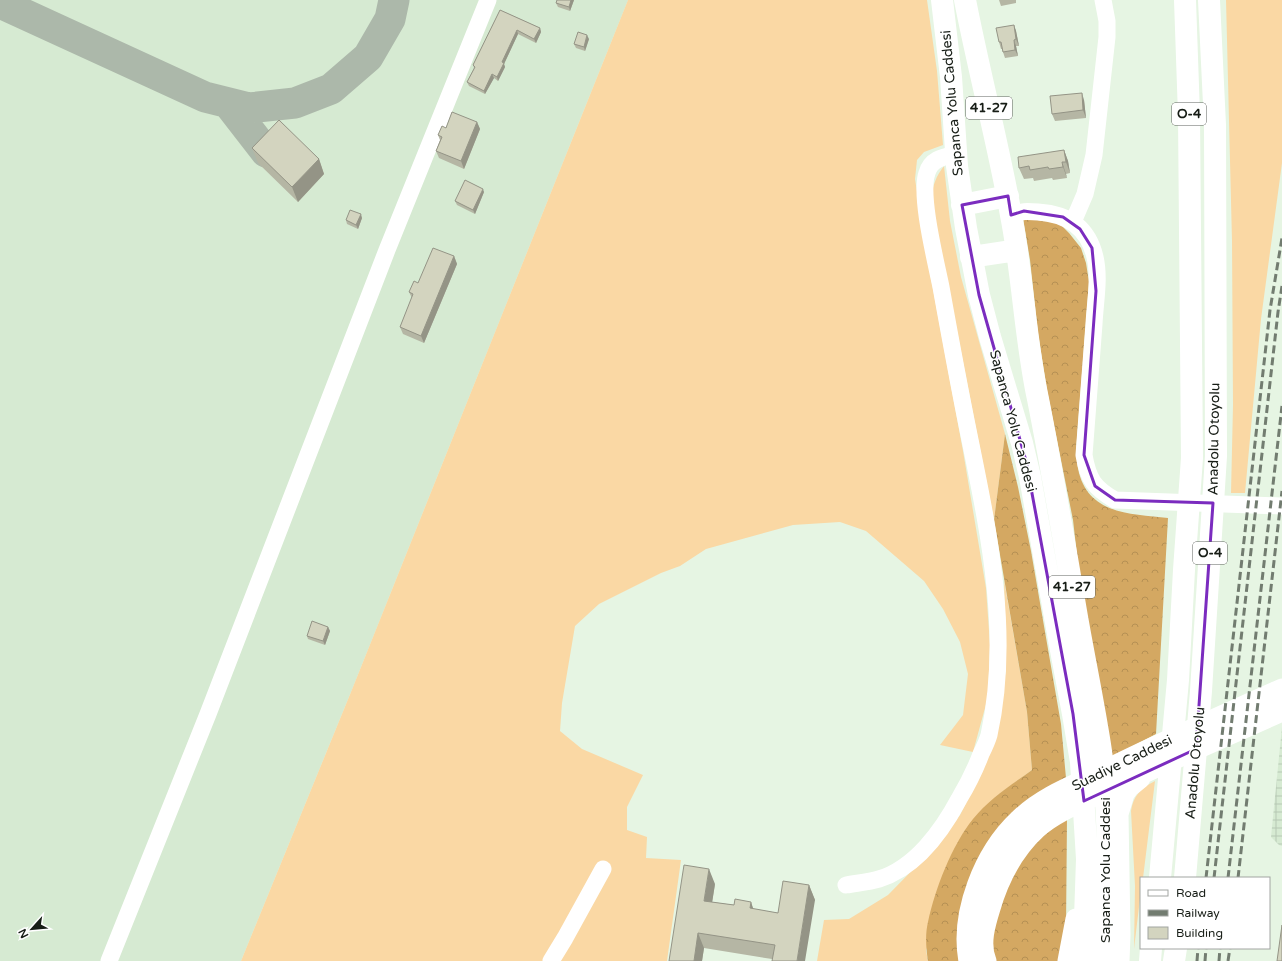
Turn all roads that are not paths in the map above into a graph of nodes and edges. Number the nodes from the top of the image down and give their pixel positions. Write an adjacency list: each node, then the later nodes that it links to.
1 (488, 0): 25 (street)
2 (942, 0): 7 (highway, Sapanca Yolu Caddesi)
3 (965, 0): 9 (highway, Sapanca Yolu Caddesi / 41-27)
4 (1103, 0): 10 (street)
5 (1185, 0): 20 (highway, Anadolu Otoyolu / O-4)
6 (1209, 0): 21 (highway, Anadolu Otoyolu / O-4)
7 (956, 154): 8 (highway, Sapanca Yolu Caddesi); 22 (street)
8 (962, 205): 9 (highway); 12 (highway, Sapanca Yolu Caddesi)
9 (1010, 206): 10 (street); 11 (highway, Sapanca Yolu Caddesi / 41-27)
10 (1073, 222): 13 (street)
11 (1017, 250): 12 (highway); 31 (highway, Sapanca Yolu Caddesi / 41-27)
12 (972, 257): 18 (highway, Sapanca Yolu Caddesi)
13 (1282, 506)
14 (1282, 689): 17 (main road, Suadiye Caddesi)
15 (1282, 711): 16 (main road, Suadiye Caddesi)
16 (1152, 768): 17 (main road, Suadiye Caddesi); 32 (main road)
17 (1052, 806): 27 (main road); 28 (main road)
18 (1087, 859): 29 (main road); 30 (highway, Sapanca Yolu Caddesi)
19 (603, 869): 26 (street)
20 (1160, 877)
21 (1184, 877)
22 (846, 885)
23 (1152, 949): 33 (highway)
24 (1176, 949): 34 (highway)
25 (110, 961)
26 (551, 961)
27 (969, 961)
28 (986, 961)
29 (1068, 961)
30 (1081, 961)
31 (1104, 961)
32 (1119, 961)
33 (1150, 961)
34 (1174, 961)

